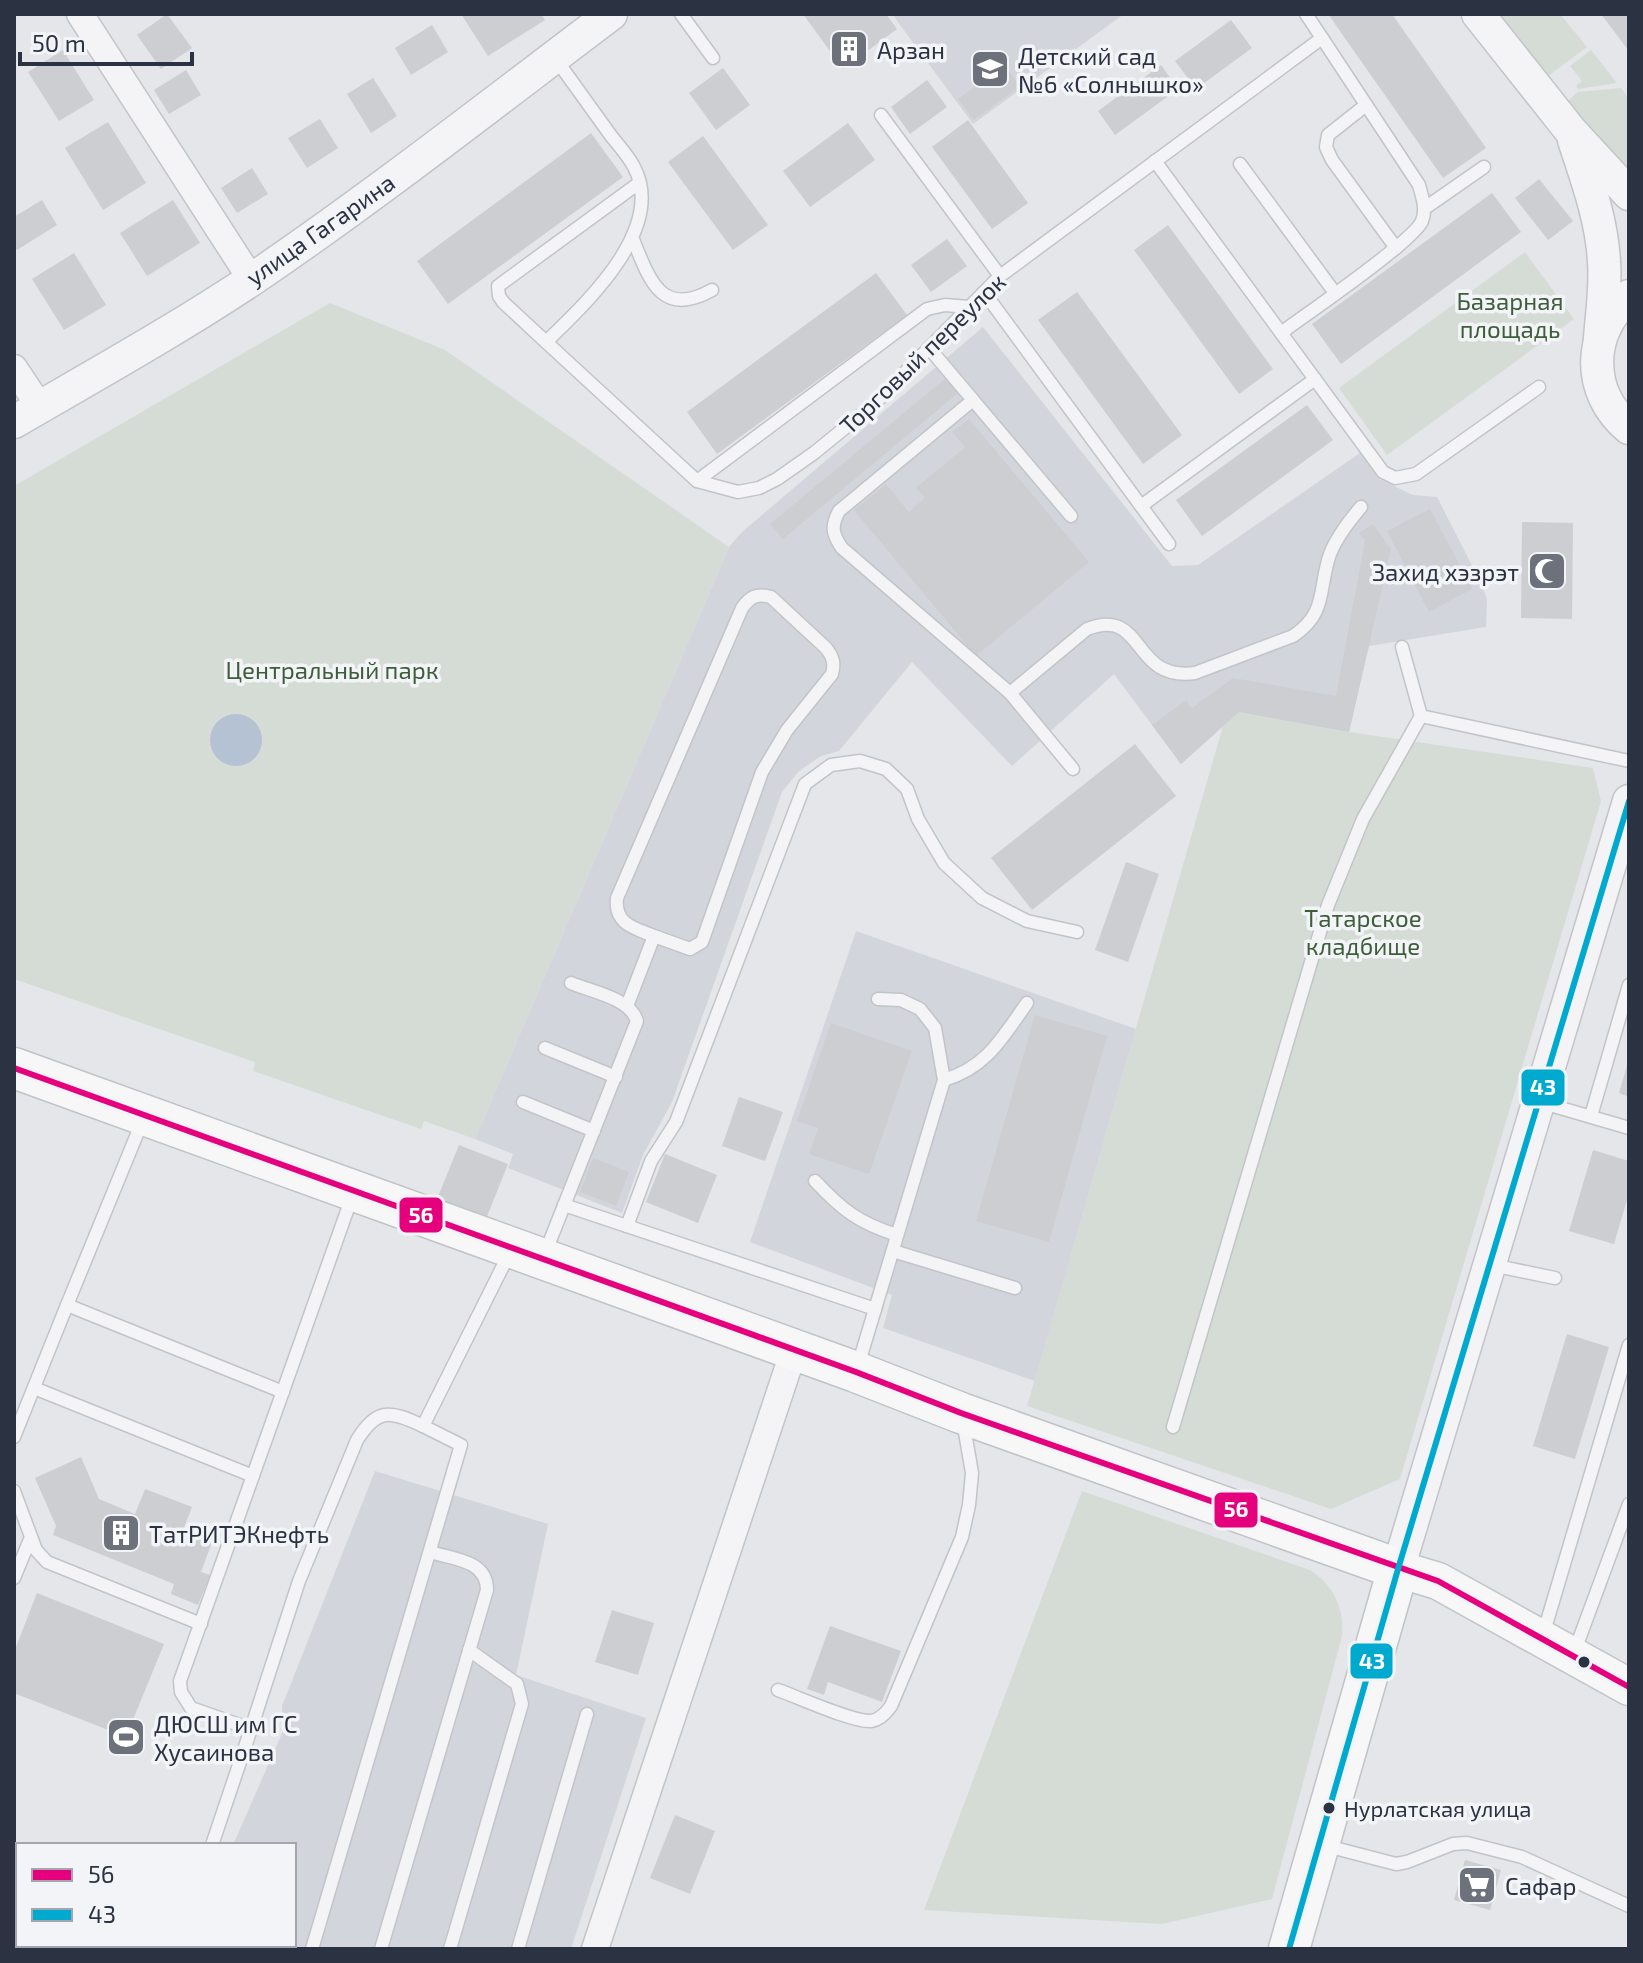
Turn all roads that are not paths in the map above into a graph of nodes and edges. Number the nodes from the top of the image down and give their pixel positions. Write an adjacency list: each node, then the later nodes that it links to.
1 (611, 14): 7 (street, улица Гагарина)
2 (681, 14): 8 (lane)
3 (1306, 14): 6 (lane)
4 (1478, 14): 11 (street)
5 (92, 19): 23 (street)
6 (1322, 38): 9 (lane); 13 (lane, Торговый переулок)
7 (554, 57): 17 (lane); 23 (street, улица Гагарина)
8 (713, 58)
9 (1366, 105): 19 (lane); 21 (lane)
10 (881, 115): 22 (lane)
11 (1570, 130): 12 (street); 30 (street)
12 (1594, 157): 16 (street); 18 (street)
13 (1155, 161): 22 (lane, Торговый переулок); 29 (lane)
14 (1240, 164): 26 (lane)
15 (1484, 167): 19 (lane)
16 (1629, 176)
17 (639, 183): 20 (lane); 31 (lane, Торговый переулок)
18 (1629, 194)
19 (1425, 208): 21 (lane)
20 (632, 237): 24 (lane); 31 (lane)
21 (1396, 248): 26 (lane)
22 (1000, 276): 25 (lane, Торговый переулок)
23 (251, 279): 37 (street, улица Гагарина)
24 (712, 290)
25 (984, 292): 28 (lane, Торговый переулок); 40 (lane)
26 (1335, 293): 29 (lane)
27 (1629, 296): 30 (street)
28 (969, 307): 32 (lane, Торговый переулок); 39 (lane)
29 (1281, 333): 34 (lane)
30 (1600, 338): 38 (street)
31 (546, 342): 39 (lane, Торговый переулок)
32 (929, 348): 36 (lane); 39 (lane, Торговый переулок)
33 (14, 368): 37 (street)
34 (1315, 379): 35 (lane); 40 (lane)
35 (1539, 387)
36 (973, 400): 42 (lane); 45 (lane)
37 (27, 415)
38 (1625, 427)
39 (697, 481)
40 (1141, 506): 43 (lane)
41 (1361, 507): 45 (lane)
42 (1071, 516)
43 (1169, 544)
44 (1402, 647): 46 (lane)
45 (1010, 693): 48 (lane)
46 (1421, 716): 47 (lane); 86 (lane)
47 (1629, 761)
48 (1073, 769)
49 (1629, 801): 62 (street)
50 (1077, 932): 70 (lane)
51 (654, 936): 51 (lane); 56 (lane)
52 (571, 983): 56 (lane)
53 (1629, 985): 64 (lane)
54 (878, 999): 60 (lane)
55 (1027, 1003): 60 (lane)
56 (627, 1006): 59 (lane)
57 (545, 1048): 59 (lane)
58 (14, 1068): 63 (main road)
59 (616, 1077): 66 (lane)
60 (944, 1080): 71 (lane)
61 (523, 1102): 66 (lane)
62 (1539, 1102): 64 (lane); 74 (street)
63 (144, 1115): 68 (main road); 77 (lane)
64 (1591, 1116): 65 (lane)
65 (1629, 1128)
66 (594, 1131): 69 (lane)
67 (815, 1181): 71 (lane)
68 (354, 1191): 73 (main road); 83 (lane)
69 (564, 1205): 70 (lane); 73 (lane)
70 (627, 1226): 78 (lane)
71 (897, 1235): 72 (lane)
72 (893, 1251): 76 (lane); 78 (lane)
73 (527, 1253): 80 (main road); 85 (lane)
74 (1490, 1264): 75 (lane); 93 (street)
75 (1555, 1278)
76 (1015, 1288)
77 (67, 1305): 82 (lane); 83 (lane)
78 (875, 1309): 81 (lane)
79 (1629, 1345): 96 (lane)
80 (794, 1350): 81 (main road); 111 (street)
81 (856, 1372): 84 (main road)
82 (34, 1388): 87 (lane); 88 (lane)
83 (283, 1392): 88 (lane)
84 (961, 1413): 93 (main road); 100 (lane)
85 (423, 1426): 92 (lane); 102 (lane)
86 (1173, 1427)
87 (14, 1437)
88 (253, 1476): 95 (lane)
89 (14, 1491): 91 (lane)
90 (1629, 1504): 98 (lane)
91 (31, 1537): 94 (lane); 95 (lane)
92 (430, 1552): 97 (lane); 107 (lane)
93 (1398, 1569): 96 (main road); 104 (main road)
94 (14, 1578)
95 (201, 1624): 102 (lane)
96 (1542, 1638): 98 (main road)
97 (469, 1650): 108 (lane); 109 (lane)
98 (1573, 1656): 99 (main road)
99 (1629, 1687)
100 (778, 1690)
101 (587, 1714): 110 (lane)
102 (251, 1729): 103 (lane)
103 (213, 1843)
104 (1319, 1844): 105 (lane); 106 (main road)
105 (1629, 1906)
106 (1287, 1939)
107 (312, 1949)
108 (381, 1949)
109 (450, 1949)
110 (518, 1949)
111 (595, 1949)

